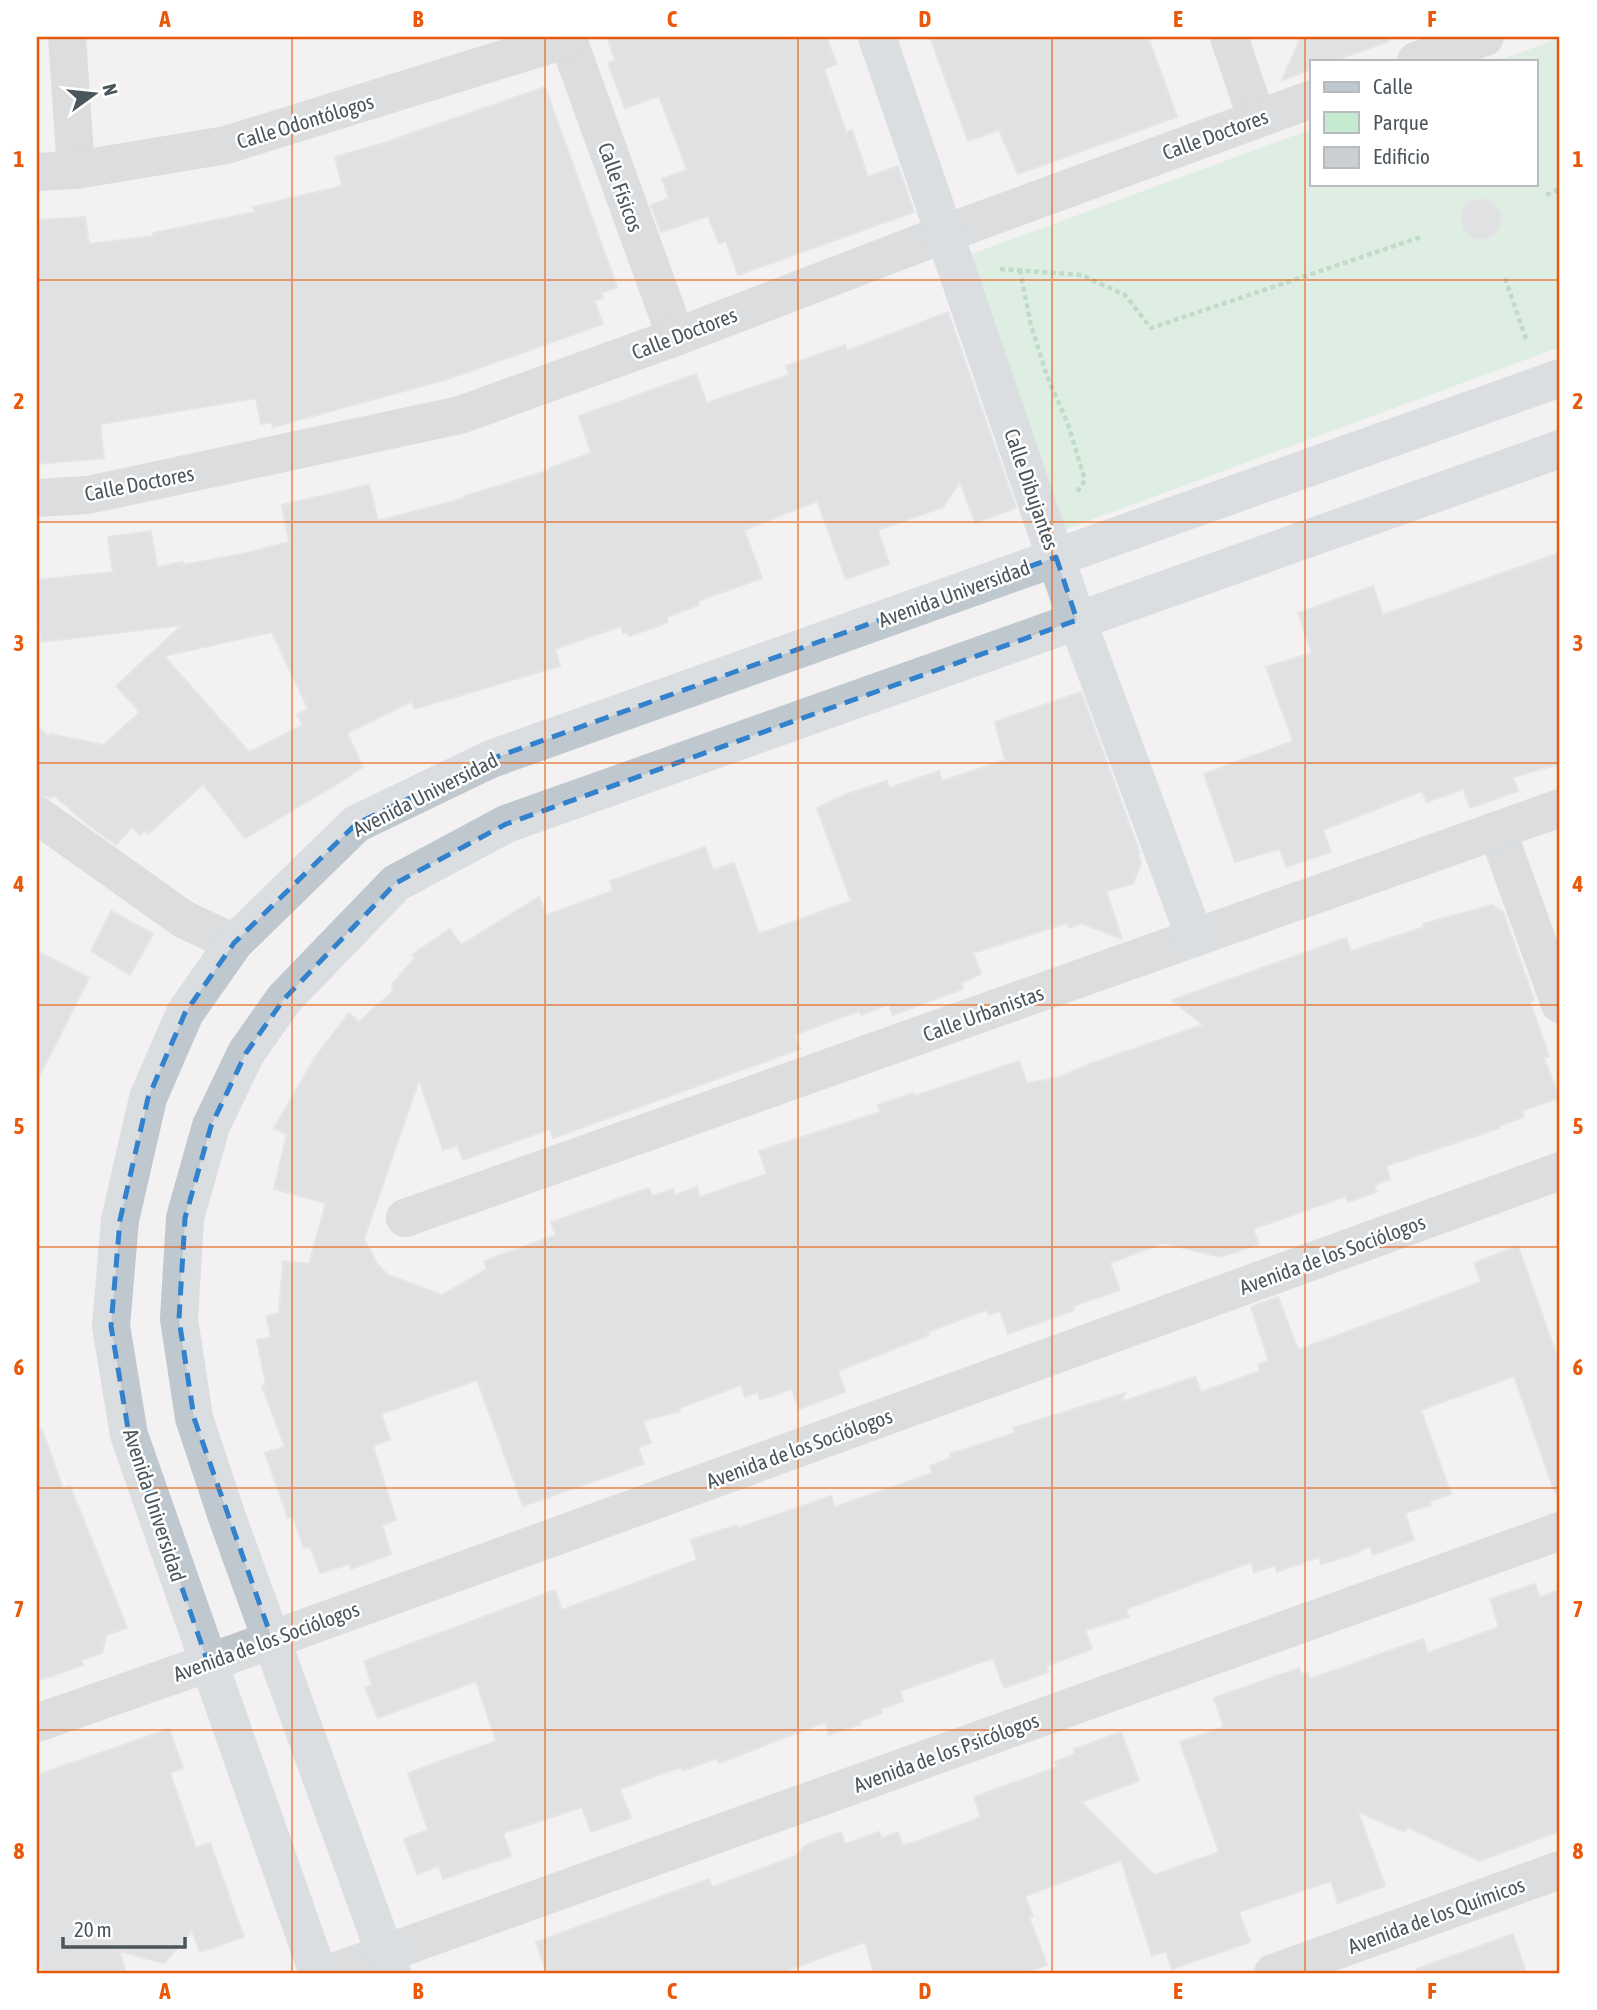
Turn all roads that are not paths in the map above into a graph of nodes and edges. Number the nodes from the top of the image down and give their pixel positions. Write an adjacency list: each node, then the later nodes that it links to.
1 (68, 37): 9 (street)
2 (877, 37): 11 (street, Calle Dibujantes)
3 (1229, 37): 8 (street)
4 (1485, 37): 6 (street)
5 (567, 38): 9 (street, Calle Odontólogos); 12 (street, Calle Físicos)
6 (1419, 60)
7 (1310, 100): 8 (street, Calle Doctores)
8 (1257, 119): 11 (street, Calle Doctores)
9 (76, 170): 10 (street, Calle Odontólogos)
10 (37, 172)
11 (944, 234): 12 (street, Calle Doctores); 16 (street, Calle Dibujantes)
12 (676, 337): 15 (street, Calle Doctores)
13 (1560, 378): 16 (street, Avenida Universidad)
14 (1560, 449): 17 (street)
15 (37, 498)
16 (1056, 557): 17 (street, Calle Dibujantes); 22 (street, Avenida Universidad)
17 (1077, 620): 21 (street, Calle Dibujantes); 27 (street)
18 (1560, 808): 20 (street, Calle Urbanistas)
19 (37, 815): 22 (street)
20 (1497, 830): 21 (street, Calle Urbanistas); 23 (street)
21 (1195, 938): 25 (street, Calle Urbanistas)
22 (234, 943): 28 (street, Avenida Universidad)
23 (1560, 1004)
24 (1560, 1171): 27 (street, Avenida de los Sociólogos)
25 (405, 1218)
26 (1560, 1531): 31 (street, Avenida de los Psicólogos)
27 (272, 1639): 28 (street, Avenida de los Sociólogos); 31 (street)
28 (208, 1663): 29 (street, Avenida de los Sociólogos); 32 (street, Avenida Universidad)
29 (37, 1723)
30 (1560, 1870): 34 (street, Avenida de los Químicos)
31 (388, 1964): 33 (street, Avenida de los Psicólogos)
32 (318, 1973)
33 (331, 1973)
34 (1273, 1973)

